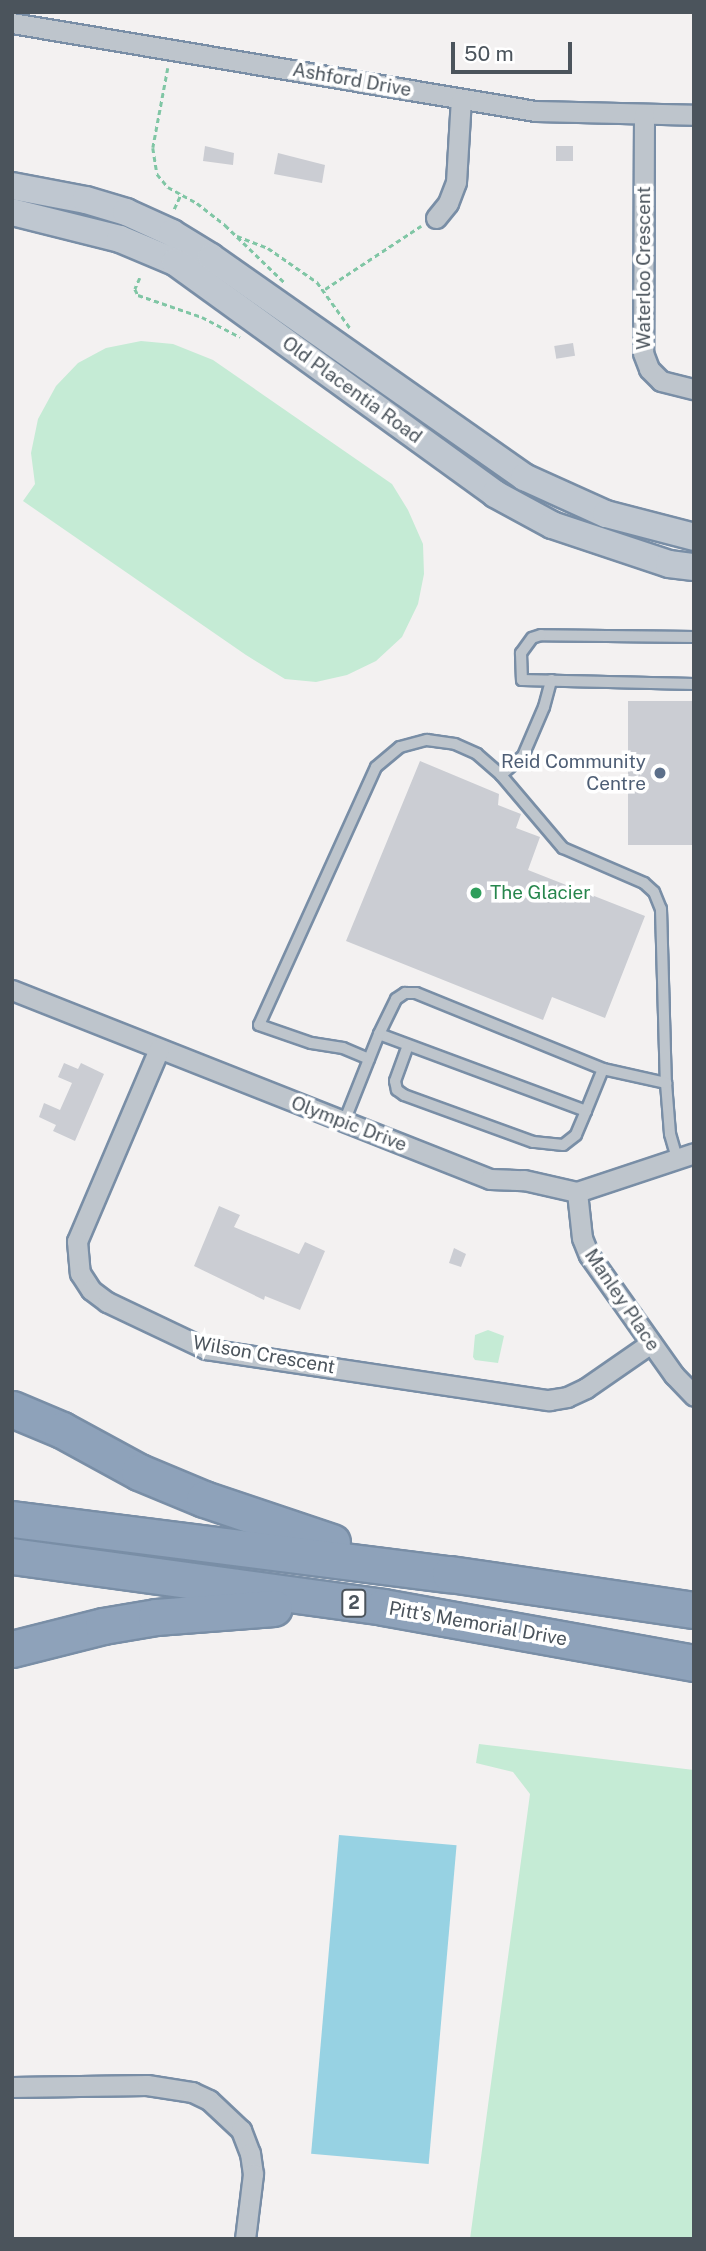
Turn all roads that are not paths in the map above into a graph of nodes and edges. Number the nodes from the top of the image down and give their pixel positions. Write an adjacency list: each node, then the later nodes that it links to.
1 (12, 23): 2 (street, Ashford Drive)
2 (460, 99): 3 (street, Ashford Drive); 7 (street)
3 (644, 114): 4 (street, Ashford Drive); 8 (street, Waterloo Crescent)
4 (694, 115)
5 (12, 186): 9 (main road, Old Placentia Road)
6 (12, 212): 10 (main road, Old Placentia Road)
7 (436, 218)
8 (694, 389)
9 (694, 537)
10 (694, 567)
11 (694, 637): 12 (lane)
12 (551, 680): 13 (lane); 14 (lane)
13 (694, 684)
14 (501, 775): 19 (lane); 21 (lane)
15 (12, 990): 18 (street, Olympic Drive)
16 (379, 1034): 17 (lane); 19 (lane); 20 (lane)
17 (408, 1045): 22 (lane); 22 (lane)
18 (159, 1049): 23 (street, Olympic Drive); 26 (street, Wilson Crescent)
19 (369, 1059): 23 (lane)
20 (603, 1069): 21 (lane); 22 (lane)
21 (666, 1083): 24 (lane)
22 (586, 1111)
23 (344, 1122): 25 (street, Olympic Drive)
24 (685, 1156): 25 (street)
25 (577, 1192): 26 (street, Manley Place)
26 (651, 1343): 27 (street, Manley Place)
27 (694, 1396)
28 (12, 1409): 31 (highway)
29 (12, 1519): 31 (highway, 2)
30 (12, 1556): 32 (highway, Pitt's Memorial Drive / 2)
31 (450, 1574): 33 (highway, 2)
32 (383, 1607): 34 (highway); 35 (highway, Pitt's Memorial Drive / 2)
33 (694, 1611)
34 (12, 1649)
35 (694, 1662)
36 (12, 2087): 37 (street)
37 (245, 2239)

